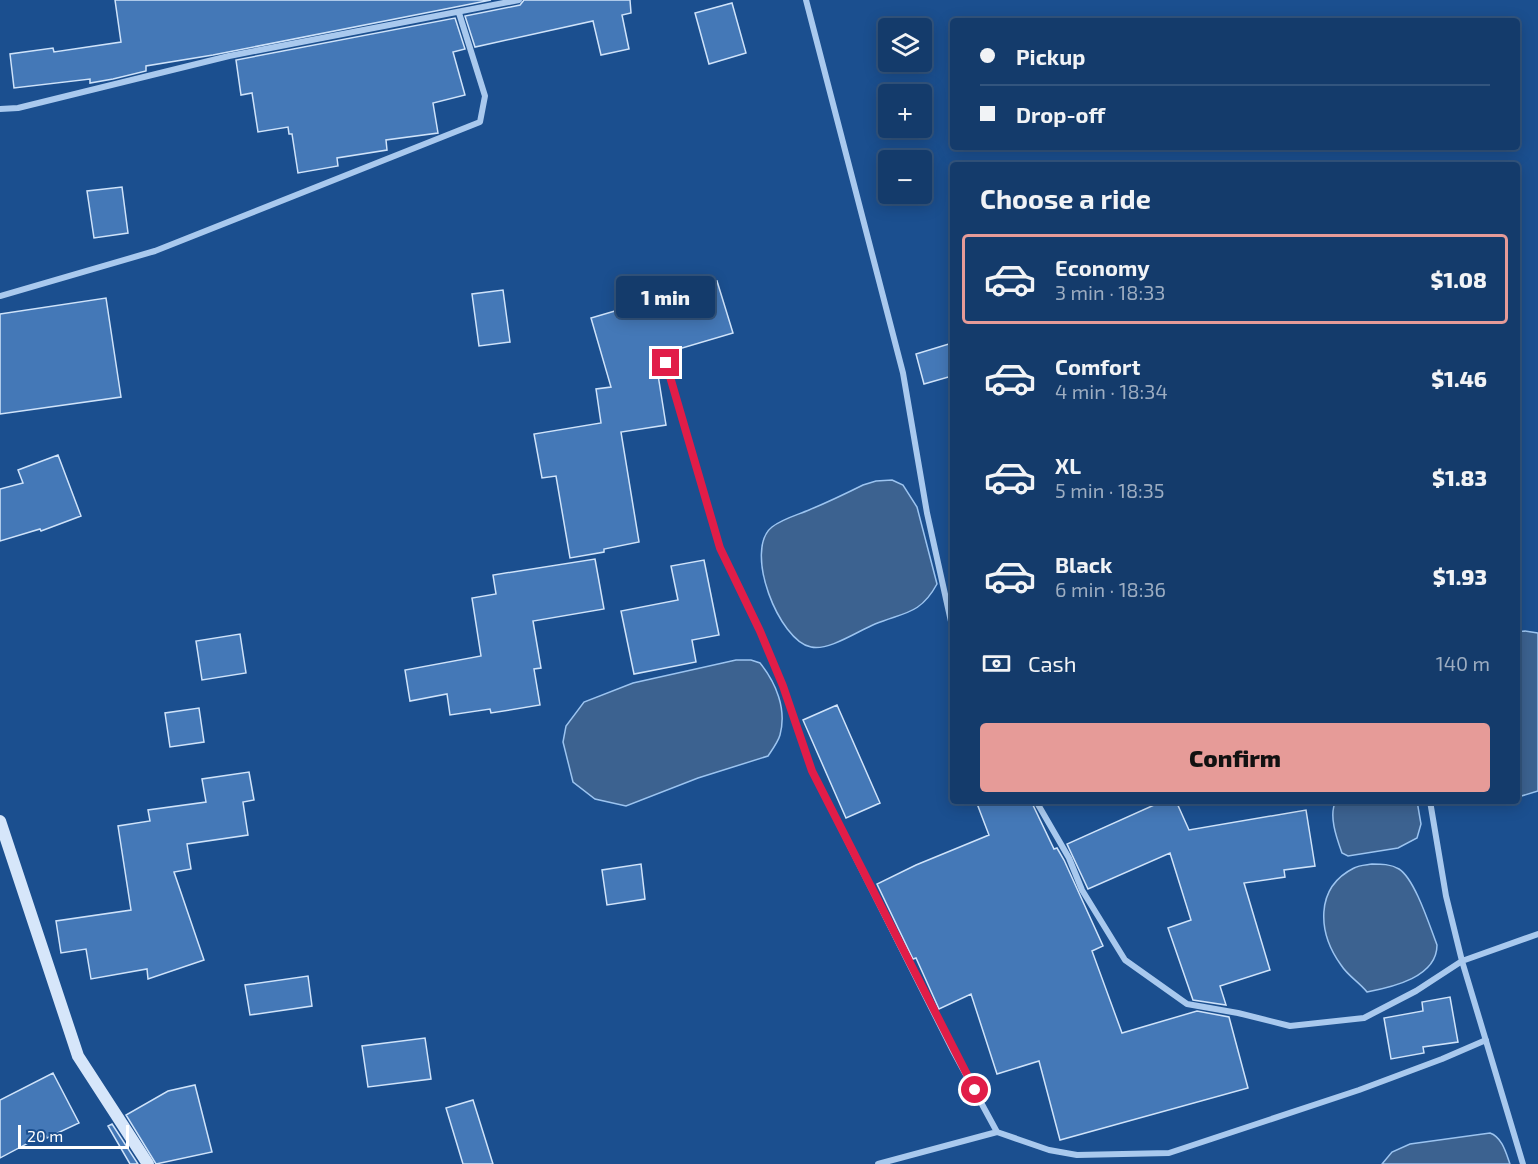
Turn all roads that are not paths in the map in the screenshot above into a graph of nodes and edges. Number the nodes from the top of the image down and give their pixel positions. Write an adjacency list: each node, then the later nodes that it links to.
1 (519, 0): 3 (street)
2 (806, 0): 7 (street)
3 (459, 13): 4 (street); 5 (street)
4 (0, 109)
5 (0, 296)
6 (666, 363): 14 (street)
7 (950, 617)
8 (1038, 804): 12 (street)
9 (1430, 804): 12 (street)
10 (0, 821): 15 (street)
11 (1538, 934): 12 (street)
12 (1462, 961): 13 (street)
13 (1486, 1040): 14 (street); 17 (street)
14 (997, 1132): 16 (street)
15 (148, 1164)
16 (878, 1164)
17 (1523, 1164)

